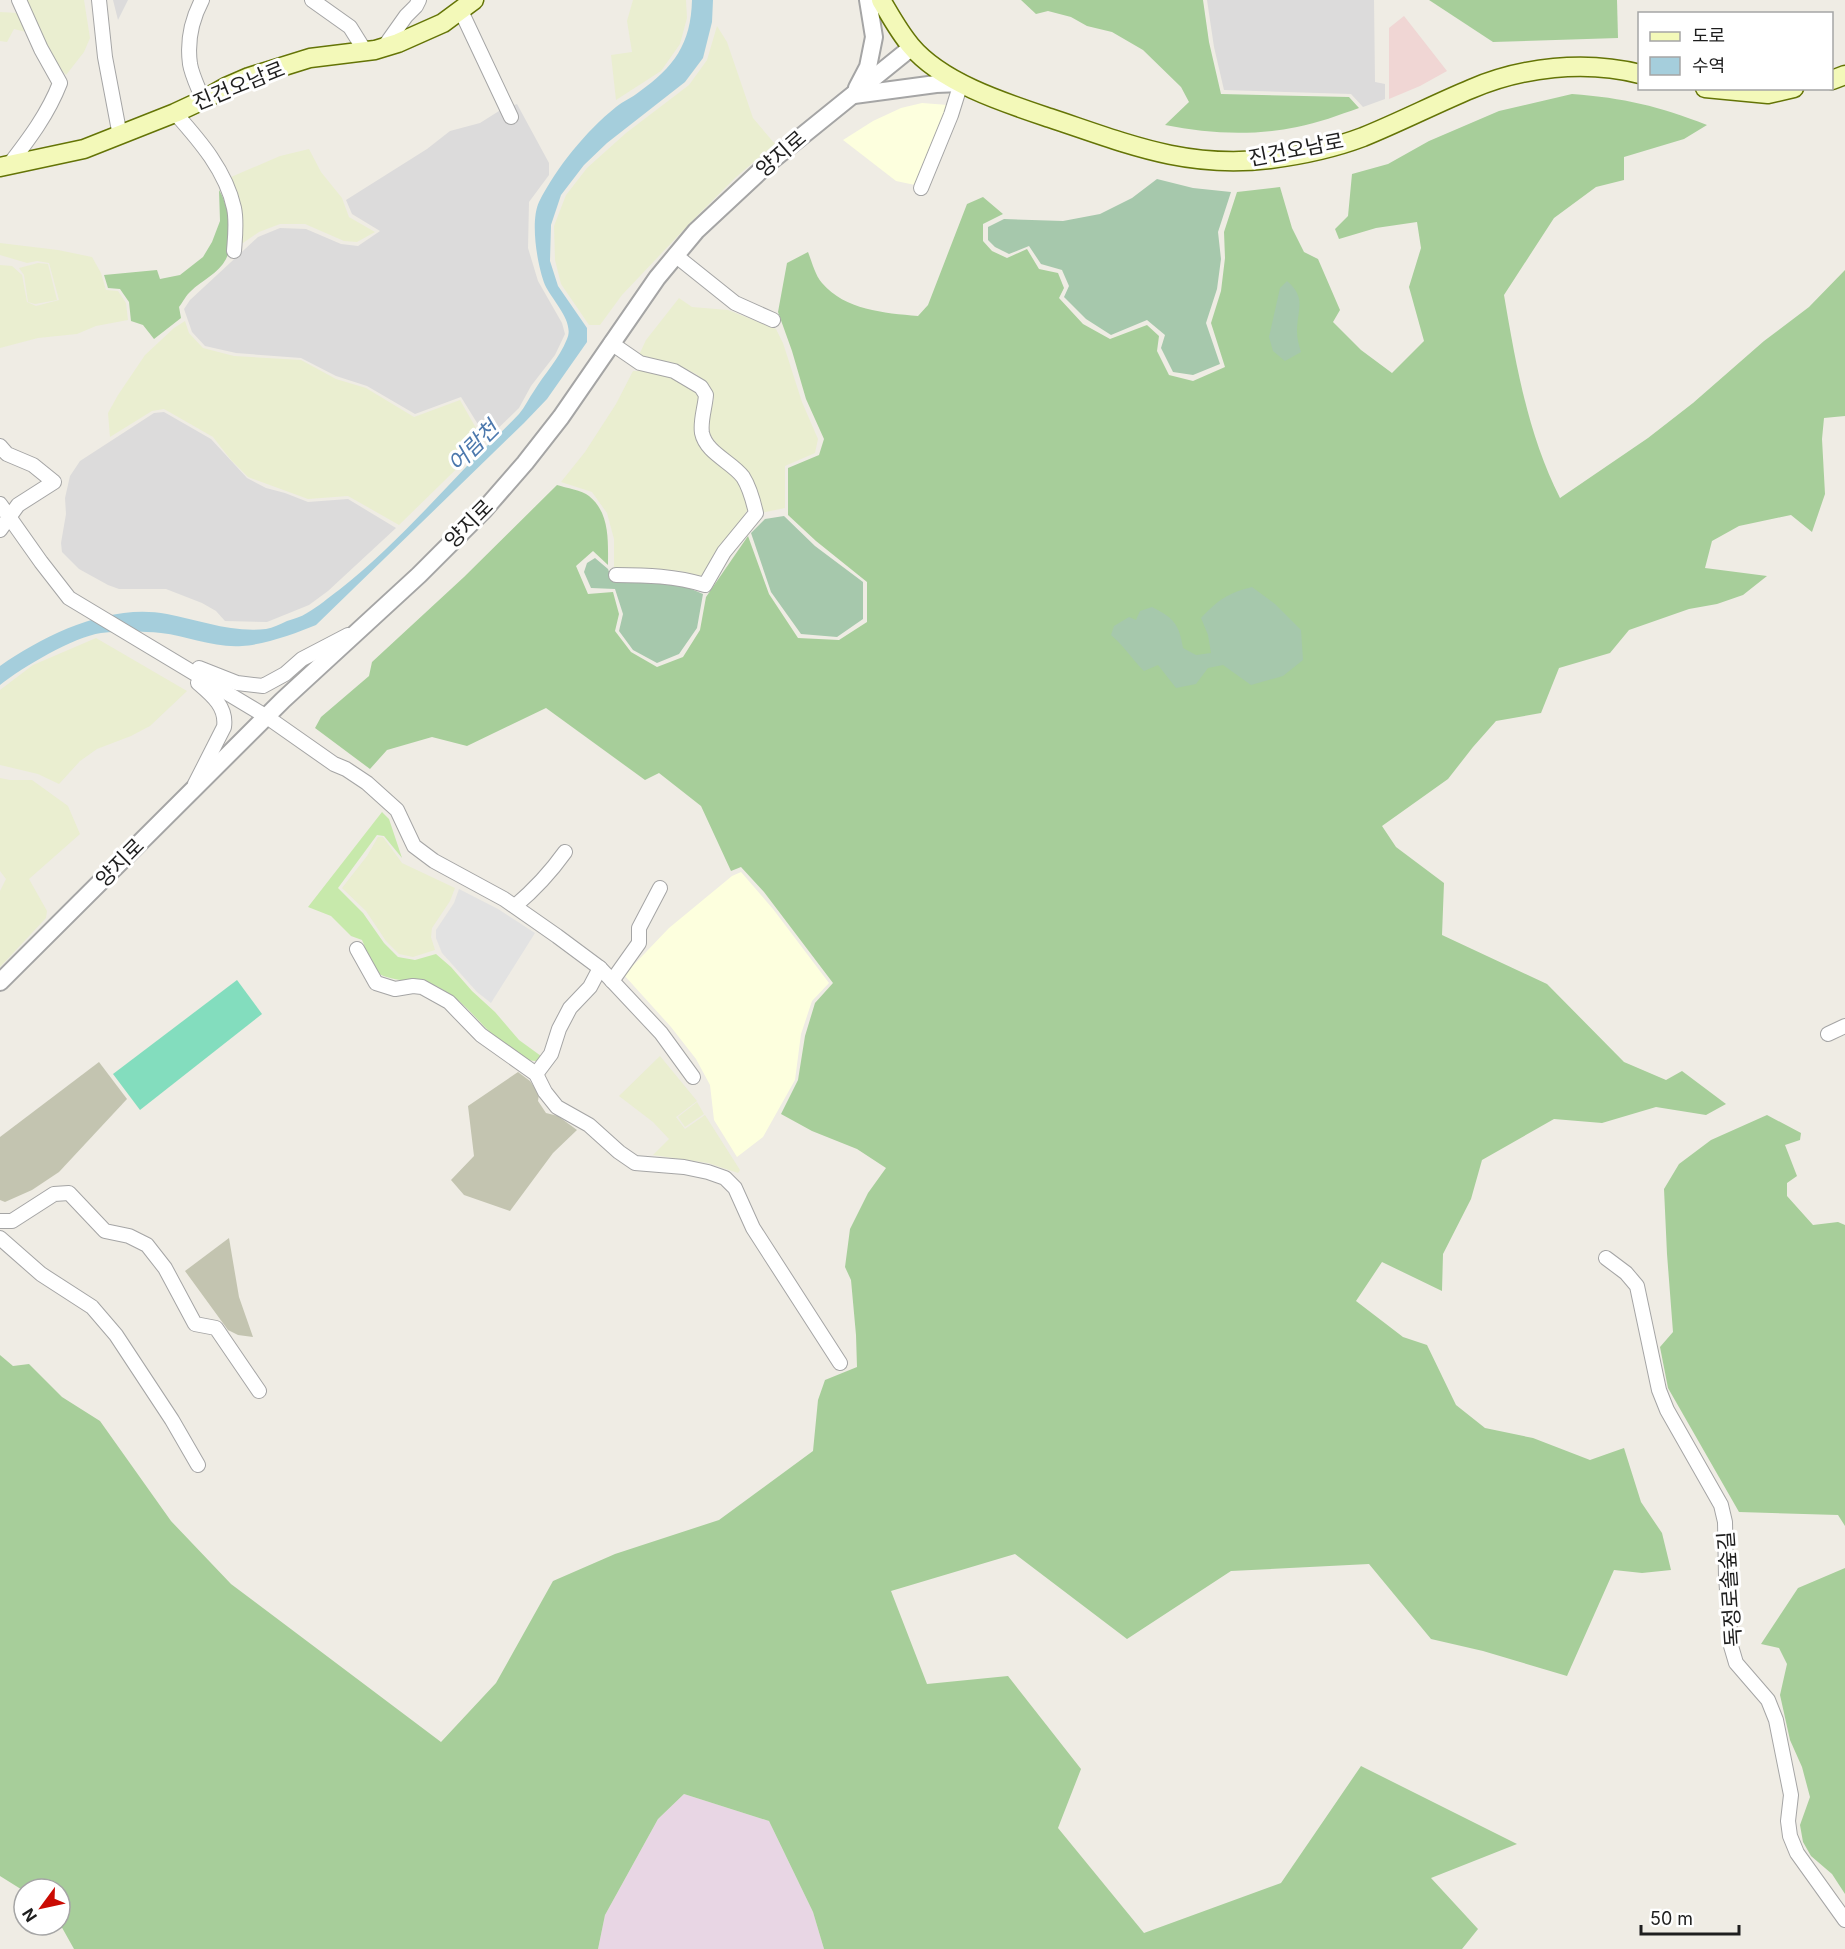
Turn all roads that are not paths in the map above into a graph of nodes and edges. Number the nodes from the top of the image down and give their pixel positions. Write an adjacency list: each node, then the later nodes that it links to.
1 (19, 0): 21 (street)
2 (99, 0): 20 (street)
3 (202, 0): 17 (street)
4 (312, 0): 11 (street)
5 (419, 0): 9 (street)
6 (868, 0): 16 (street)
7 (881, 0): 10 (main road, 진건오남로)
8 (467, 6): 9 (main road, 진건오남로); 19 (street)
9 (384, 47): 11 (main road, 진건오남로)
10 (912, 47): 13 (main road, 진건오남로); 16 (street, 양지로)
11 (365, 51): 17 (main road, 진건오남로)
12 (1638, 74): 13 (main road, 진건오남로)
13 (961, 83): 16 (street); 22 (street)
14 (1730, 90): 15 (main road)
15 (1784, 90)
16 (853, 96): 24 (street, 양지로)
17 (203, 100): 18 (main road, 진건오남로)
18 (175, 113): 20 (main road, 진건오남로); 23 (street)
19 (511, 117)
20 (120, 136): 21 (main road, 진건오남로)
21 (4, 166)
22 (921, 188)
23 (234, 251)
24 (675, 255): 25 (street); 26 (street, 양지로)
25 (773, 320)
26 (611, 343): 31 (street); 32 (street, 양지로)
27 (0, 446): 29 (street)
28 (0, 504): 29 (street)
29 (9, 518): 30 (street); 33 (street)
30 (0, 530)
31 (616, 575)
32 (359, 629): 33 (street); 34 (street, 양지로)
33 (166, 656): 34 (street); 35 (street)
34 (267, 717): 35 (street, 양지로); 38 (street)
35 (191, 793): 42 (street, 양지로)
36 (564, 852): 38 (street)
37 (660, 888): 41 (street)
38 (515, 906): 40 (street)
39 (357, 949): 45 (street)
40 (600, 968): 41 (street); 45 (street)
41 (612, 981): 46 (street)
42 (0, 982)
43 (1845, 1026): 44 (street)
44 (1828, 1034)
45 (536, 1074): 50 (street)
46 (693, 1077)
47 (0, 1221): 51 (street)
48 (0, 1238): 52 (street)
49 (1606, 1258): 53 (street, 독정로솔숲길)
50 (840, 1363)
51 (259, 1391)
52 (198, 1465)
53 (1845, 1920)

